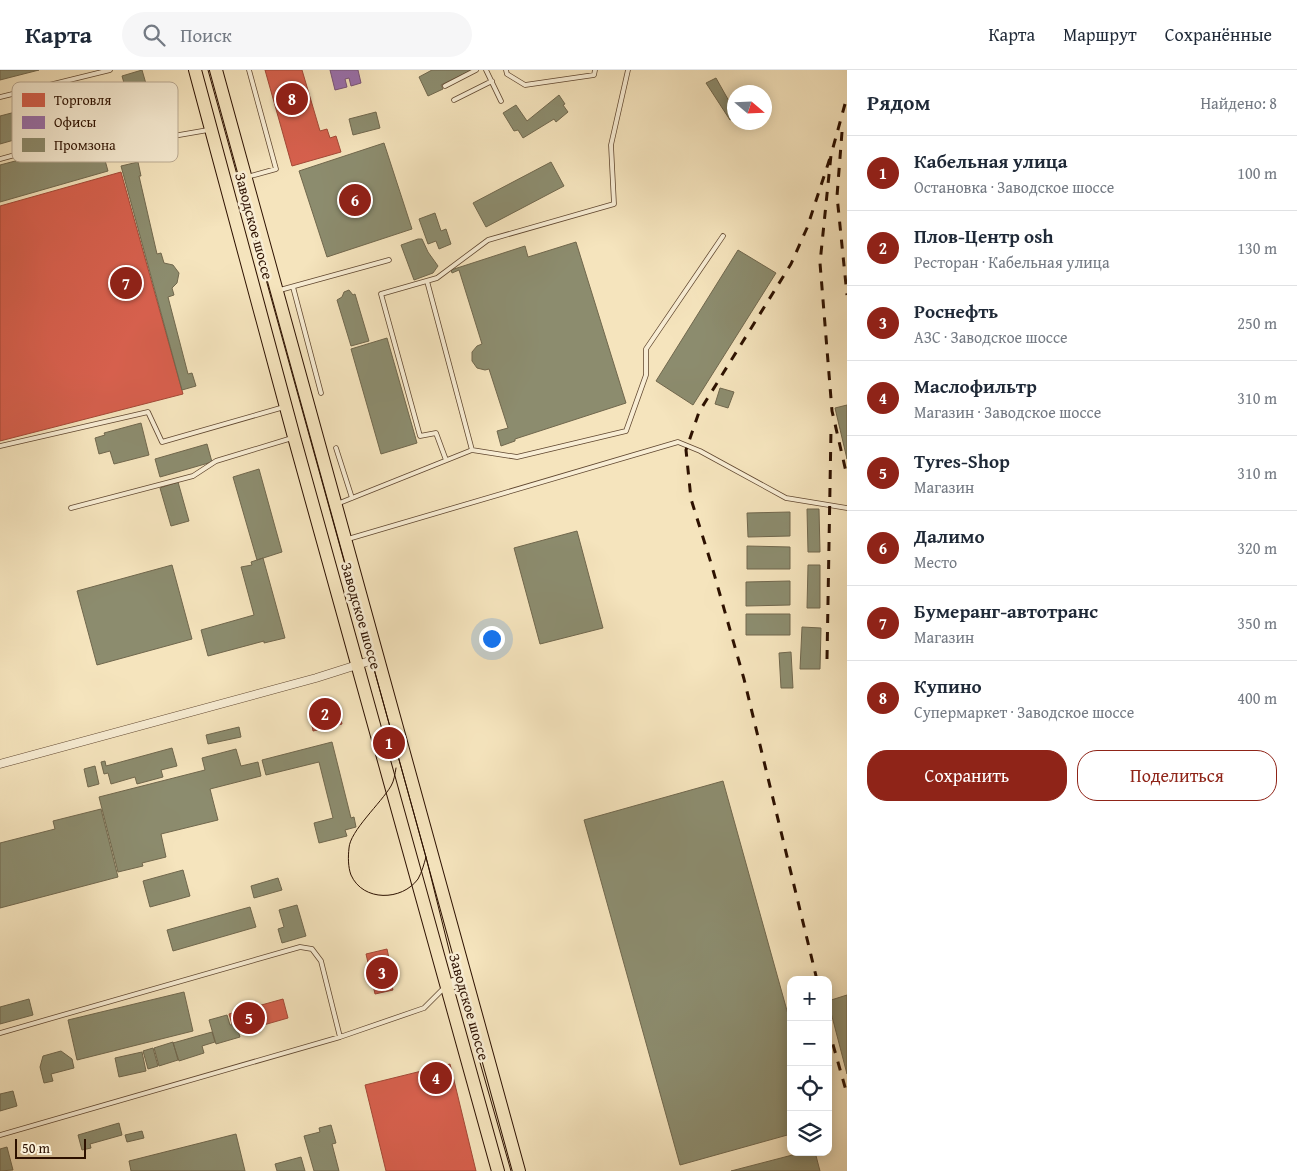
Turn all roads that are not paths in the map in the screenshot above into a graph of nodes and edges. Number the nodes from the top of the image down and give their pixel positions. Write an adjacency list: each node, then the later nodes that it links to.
1 (77, 70): 11 (lane)
2 (110, 70): 11 (lane)
3 (195, 70): 17 (main road, Заводское шоссе)
4 (216, 70): 19 (main road, Заводское шоссе)
5 (249, 70): 19 (lane)
6 (476, 70): 14 (lane)
7 (486, 70): 12 (lane)
8 (506, 70): 9 (lane)
9 (595, 70)
10 (628, 70): 22 (lane)
11 (79, 77): 13 (lane)
12 (492, 81): 15 (lane); 16 (lane)
13 (59, 82)
14 (445, 86)
15 (454, 100)
16 (501, 100)
17 (211, 130): 18 (lane); 26 (main road, Заводское шоссе)
18 (178, 136)
19 (246, 177): 24 (main road, Заводское шоссе)
20 (723, 236): 30 (lane)
21 (389, 260): 23 (lane)
22 (427, 281): 30 (lane); 31 (lane)
23 (293, 287): 24 (lane); 25 (lane)
24 (278, 291): 33 (main road, Заводское шоссе)
25 (321, 393)
26 (286, 407): 27 (main road, Заводское шоссе); 28 (lane)
27 (294, 437): 34 (lane); 38 (main road, Заводское шоссе)
28 (0, 446)
29 (336, 448): 32 (lane)
30 (472, 450): 31 (lane)
31 (446, 460): 32 (lane)
32 (352, 498): 33 (lane)
33 (336, 505): 36 (main road, Заводское шоссе)
34 (71, 508)
35 (847, 508): 36 (lane)
36 (346, 540): 37 (main road, Заводское шоссе)
37 (379, 658): 38 (street); 40 (main road, Заводское шоссе)
38 (358, 666): 39 (street); 41 (main road, Заводское шоссе)
39 (0, 764)
40 (466, 979): 41 (main road); 46 (main road, Заводское шоссе)
41 (447, 986): 43 (lane); 45 (main road, Заводское шоссе)
42 (0, 1032): 43 (lane)
43 (340, 1038): 44 (lane)
44 (0, 1135)
45 (498, 1171)
46 (519, 1171)

